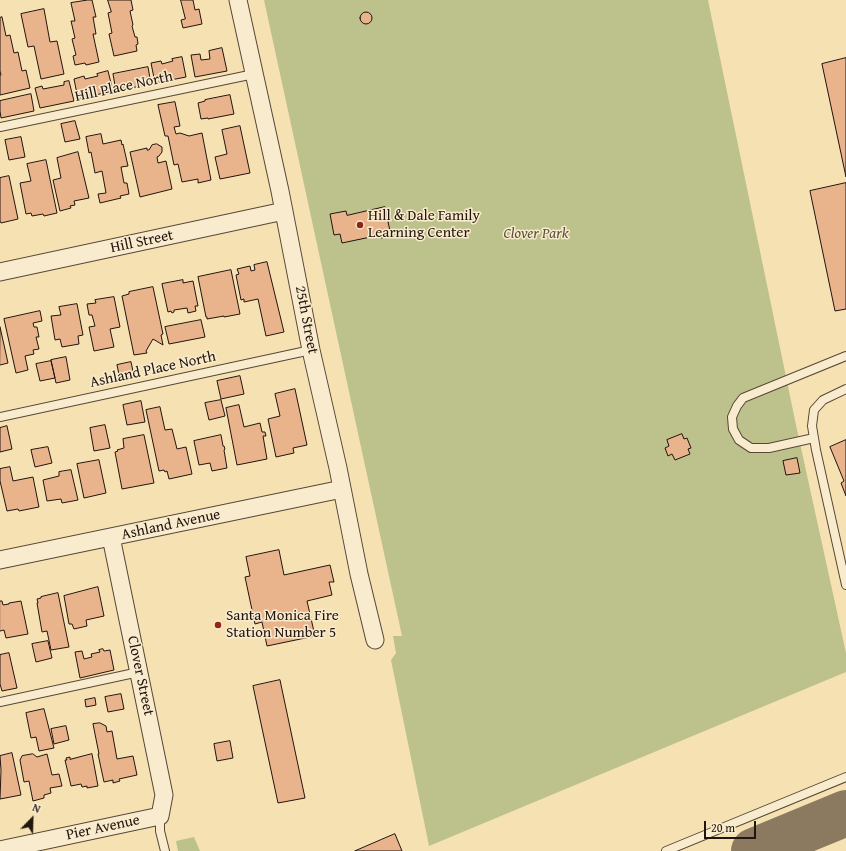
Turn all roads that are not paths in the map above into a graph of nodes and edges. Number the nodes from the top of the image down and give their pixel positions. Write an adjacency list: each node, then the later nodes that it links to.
1 (238, 0): 2 (street, 25th Street)
2 (254, 74): 3 (lane, Hill Place North); 4 (street, 25th Street)
3 (0, 127)
4 (284, 211): 5 (street, Hill Street); 6 (street, 25th Street)
5 (0, 272)
6 (312, 350): 9 (lane, Ashland Place North); 11 (street, 25th Street)
7 (846, 356): 10 (lane)
8 (846, 389): 10 (lane)
9 (0, 417)
10 (814, 438): 14 (lane)
11 (342, 489): 12 (street, Ashland Avenue); 15 (street, 25th Street)
12 (111, 537): 13 (street, Ashland Avenue); 16 (street, Clover Street)
13 (0, 560)
14 (846, 585)
15 (375, 640)
16 (139, 672): 17 (lane); 19 (street, Clover Street)
17 (0, 702)
18 (846, 777): 22 (lane)
19 (160, 816): 20 (street, Pier Avenue); 21 (lane)
20 (0, 850)
21 (165, 851)
22 (666, 851)

